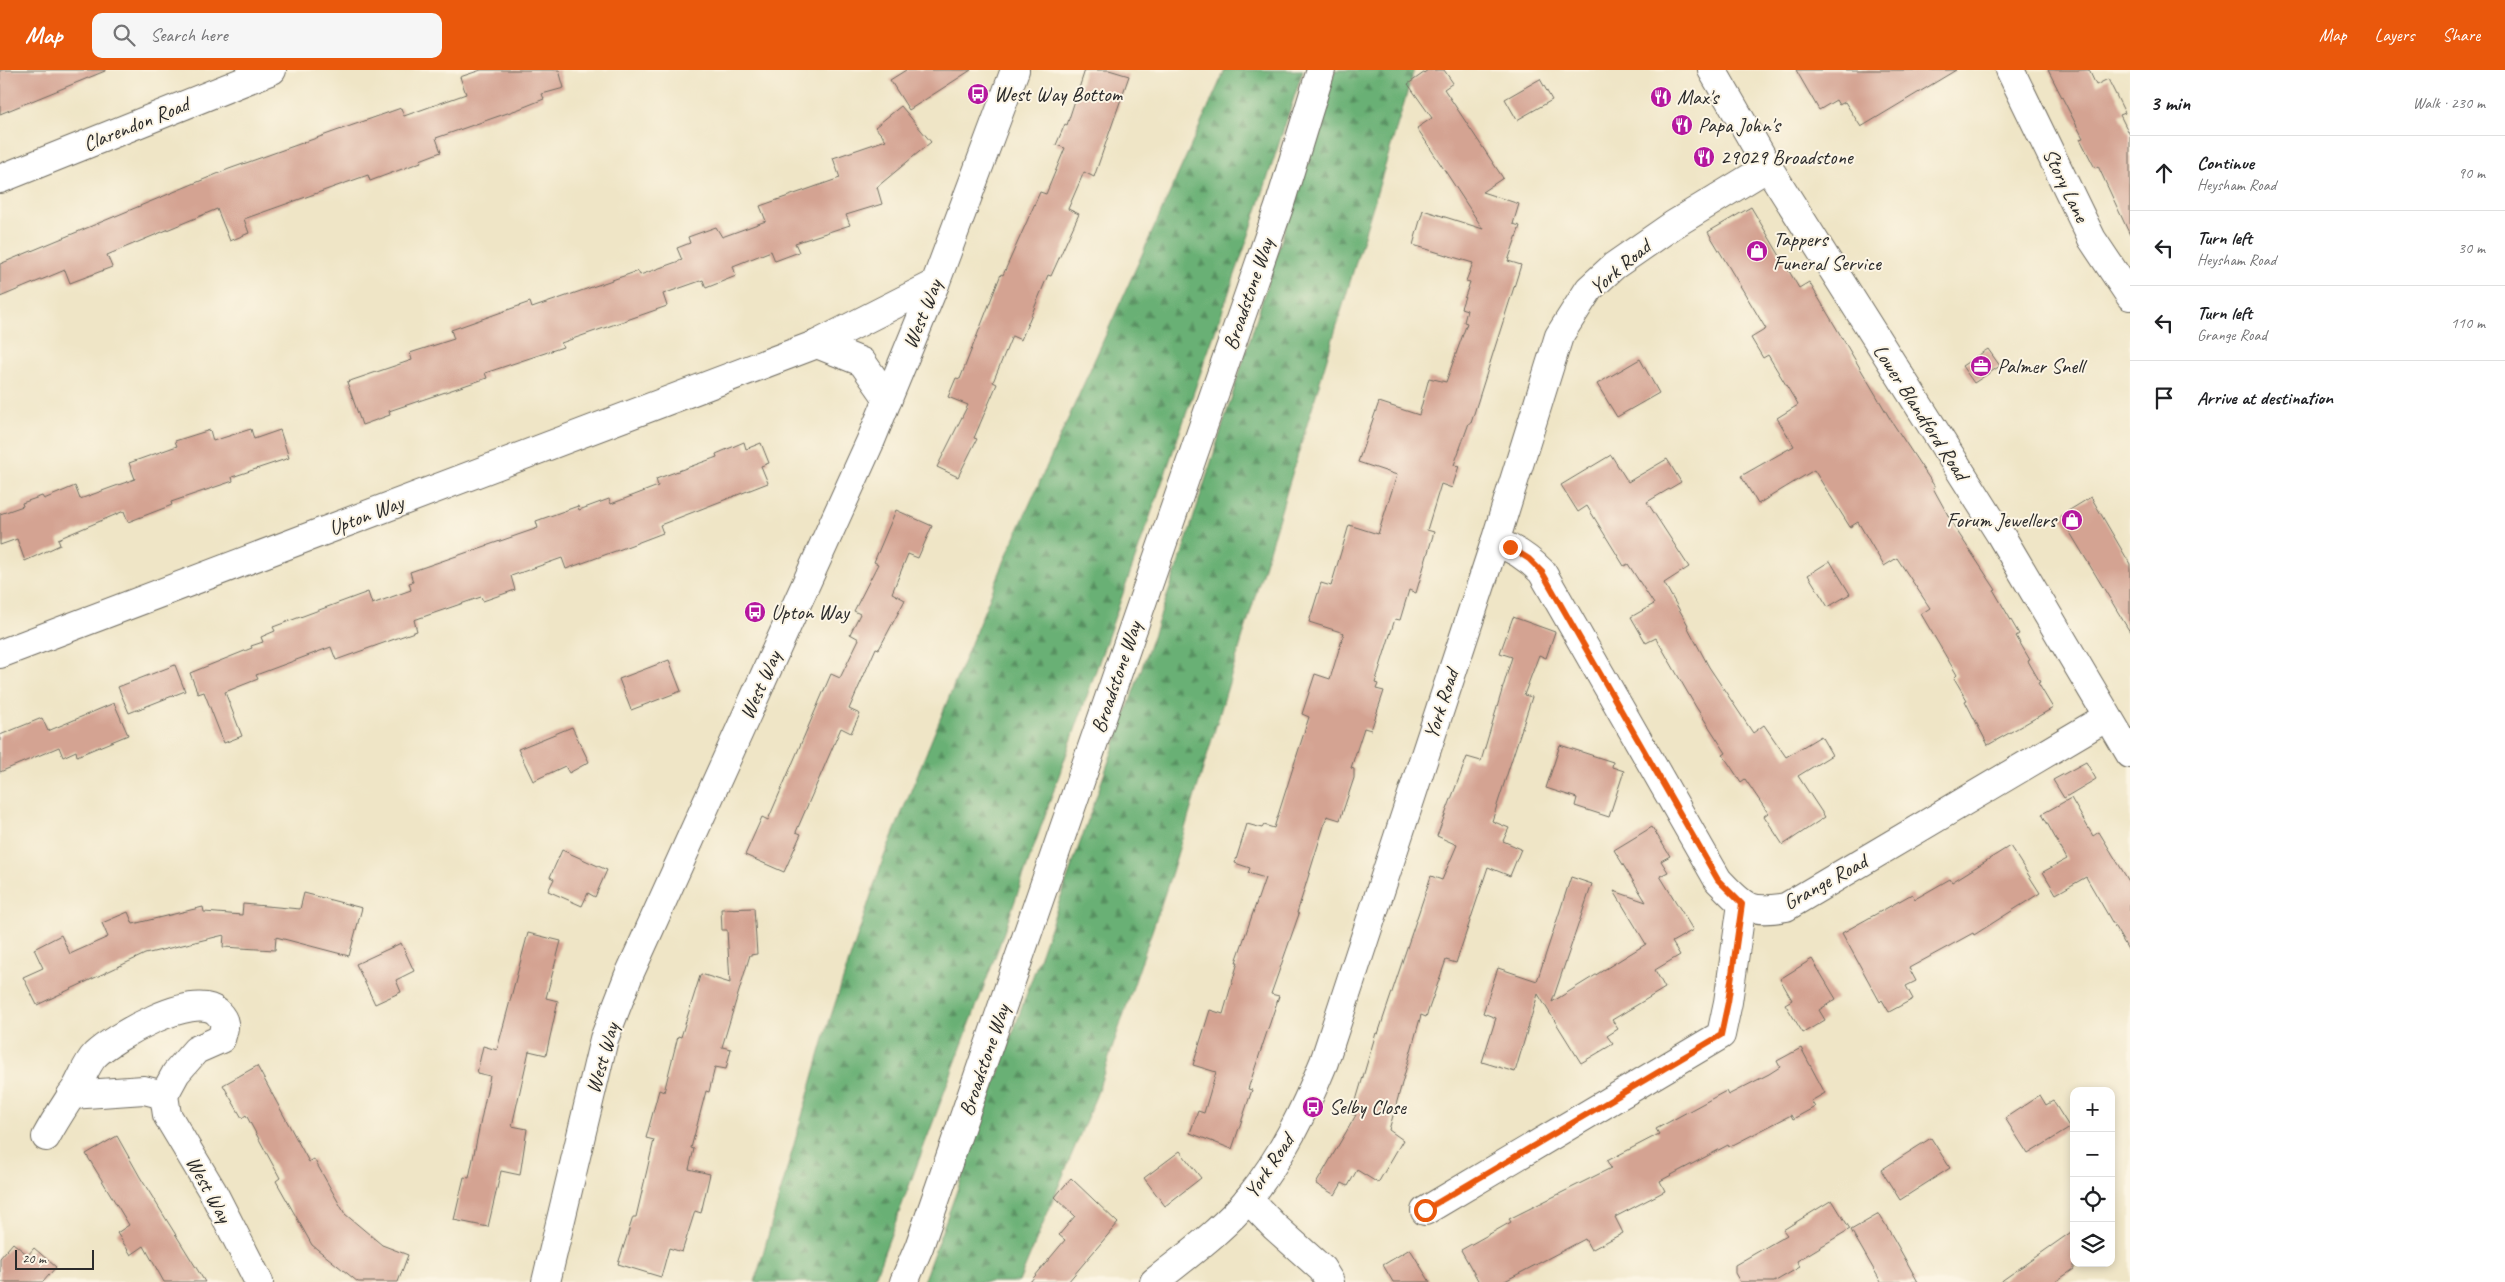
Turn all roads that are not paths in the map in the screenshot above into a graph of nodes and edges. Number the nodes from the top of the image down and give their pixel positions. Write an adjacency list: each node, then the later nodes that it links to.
1 (272, 70): 7 (street, Clarendon Road)
2 (1015, 70): 8 (street, West Way)
3 (1321, 70): 24 (street, Broadstone Way)
4 (1712, 70): 6 (street, Lower Blandford Road)
5 (2010, 70): 9 (street, Story Lane)
6 (1768, 168): 12 (street, York Road); 14 (street, Lower Blandford Road)
7 (0, 179)
8 (935, 284): 10 (street, Upton Way); 11 (street, West Way)
9 (2130, 296)
10 (817, 344): 11 (street); 13 (street, Upton Way)
11 (888, 399): 23 (street, West Way)
12 (1495, 542): 16 (street, Grange Road); 20 (street, York Road)
13 (0, 654)
14 (2107, 717): 15 (street, Lower Blandford Road); 16 (street, Grange Road)
15 (2130, 754)
16 (1742, 904): 21 (street)
17 (71, 1095): 18 (street); 18 (street); 19 (street)
18 (164, 1095): 22 (street, West Way)
19 (46, 1137)
20 (1248, 1199): 25 (street, York Road); 26 (street)
21 (1425, 1210)
22 (259, 1282)
23 (546, 1282)
24 (904, 1282)
25 (1154, 1282)
26 (1330, 1282)

